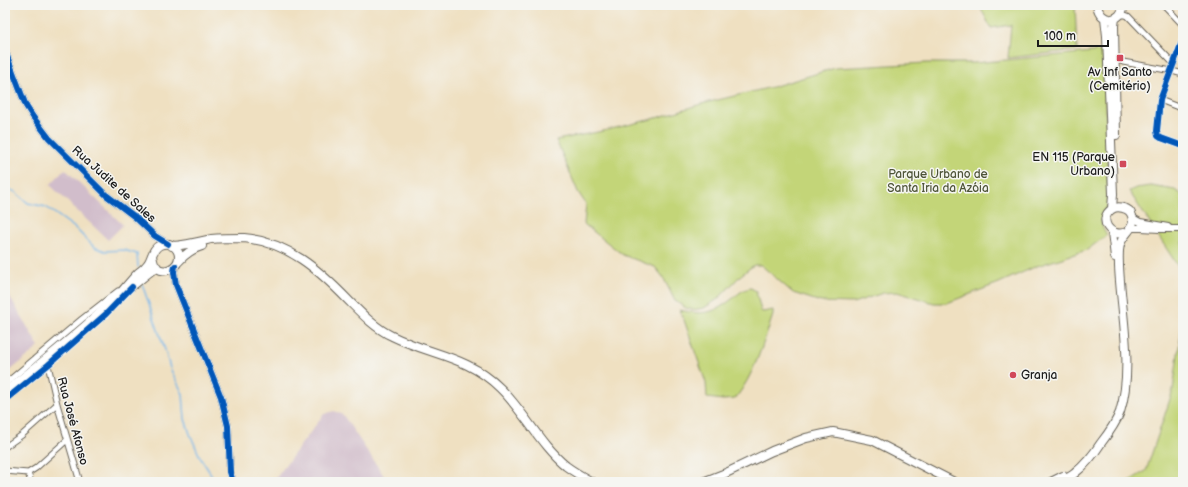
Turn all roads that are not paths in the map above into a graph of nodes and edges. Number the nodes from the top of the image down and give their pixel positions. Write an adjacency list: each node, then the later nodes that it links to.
1 (1097, 5): 4 (main road)
2 (1164, 5): 5 (street)
3 (1122, 11): 4 (main road); 9 (street); 15 (main road)
4 (1105, 18): 16 (main road)
5 (1183, 25)
6 (1183, 39): 9 (street)
7 (5, 51): 21 (street, Rua Judite de Sales)
8 (1123, 62): 10 (street)
9 (1174, 64): 10 (street)
10 (1172, 71): 11 (street); 12 (street)
11 (1183, 74)
12 (1160, 100): 13 (street); 14 (street)
13 (1183, 109)
14 (1183, 146)
15 (1122, 207): 16 (main road); 17 (main road)
16 (1112, 210): 22 (main road)
17 (1133, 218): 18 (street); 20 (main road)
18 (1175, 228): 19 (street); 20 (street)
19 (1183, 229)
20 (1129, 230): 22 (main road); 50 (main road)
21 (149, 232): 24 (street, Rua Judite de Sales); 25 (street, Rua Judite de Sales)
22 (1112, 232): 49 (main road)
23 (213, 241): 24 (main road); 26 (main road); 43 (main road); 44 (main road)
24 (170, 245): 25 (main road); 26 (main road)
25 (153, 252): 27 (main road); 28 (main road)
26 (177, 264): 27 (main road); 29 (street)
27 (160, 269): 28 (main road); 29 (street)
28 (131, 284): 30 (street); 32 (street); 33 (main road)
29 (176, 285): 42 (street)
30 (48, 365): 34 (street); 35 (street, Rua José Afonso)
31 (5, 376): 32 (street)
32 (7, 383)
33 (5, 392)
34 (5, 400)
35 (57, 404): 36 (street, Rua José Afonso); 37 (street)
36 (67, 440): 39 (street); 41 (street, Rua José Afonso)
37 (5, 447)
38 (5, 471): 39 (street)
39 (28, 473): 40 (street)
40 (31, 482)
41 (79, 482)
42 (233, 482)
43 (586, 482)
44 (592, 482)
45 (703, 482): 48 (main road)
46 (716, 482): 47 (main road)
47 (942, 482)
48 (954, 482)
49 (1051, 482)
50 (1059, 482)

